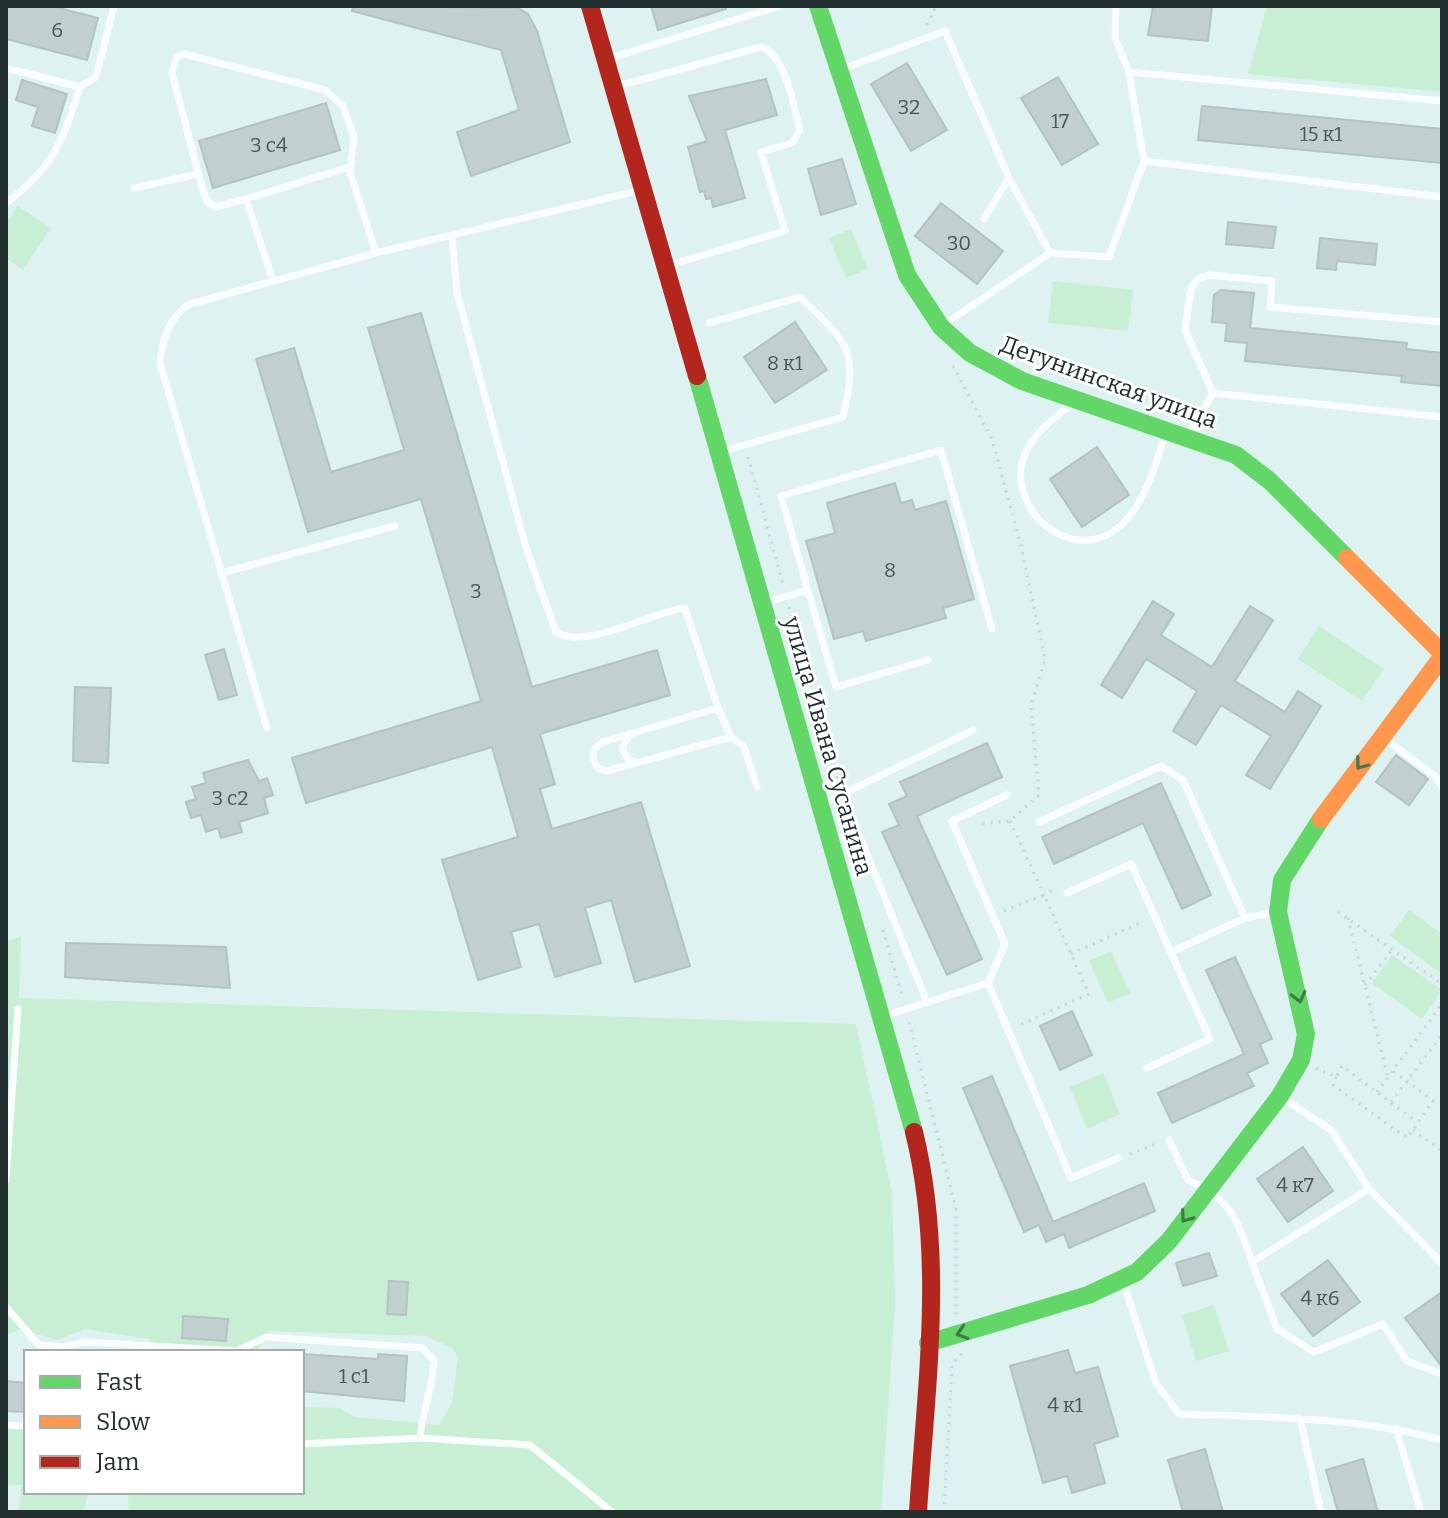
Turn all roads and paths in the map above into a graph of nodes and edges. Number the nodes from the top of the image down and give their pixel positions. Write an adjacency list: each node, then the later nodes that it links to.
1 (114, 6): 10 (lane)
2 (590, 6): 6 (street, улица Ивана Сусанина)
3 (780, 6): 6 (lane)
4 (818, 6): 8 (street, Дегунинская улица)
5 (1116, 6): 9 (lane)
6 (605, 60): 11 (street, улица Ивана Сусанина)
7 (6, 68): 10 (lane)
8 (839, 70): 16 (lane); 30 (street, Дегунинская улица)
9 (1129, 72): 12 (lane); 13 (lane)
10 (80, 87): 21 (lane)
11 (613, 88): 18 (street, улица Ивана Сусанина); 26 (lane)
12 (1442, 101)
13 (1144, 161): 19 (lane); 25 (lane)
14 (349, 167): 15 (lane); 20 (lane); 24 (lane)
15 (198, 174): 17 (lane); 20 (lane)
16 (1009, 178): 22 (lane); 25 (lane)
17 (134, 188)
18 (642, 190): 23 (lane); 26 (street, улица Ивана Сусанина)
19 (1442, 197)
20 (246, 199): 27 (lane)
21 (6, 203)
22 (984, 219)
23 (452, 237): 24 (lane); 45 (lane)
24 (376, 253): 27 (lane)
25 (1050, 253): 30 (lane)
26 (664, 267): 37 (street, улица Ивана Сусанина)
27 (273, 281): 39 (lane)
28 (1442, 322): 32 (lane)
29 (709, 323): 37 (lane)
30 (941, 327): 33 (street, Дегунинская улица)
31 (953, 366): 56 (path)
32 (1213, 393): 34 (lane); 36 (lane)
33 (1077, 400): 35 (street, Дегунинская улица); 35 (lane)
34 (1442, 417)
35 (1166, 430): 36 (street, Дегунинская улица)
36 (1187, 437): 43 (street, Дегунинская улица)
37 (718, 453): 41 (street, улица Ивана Сусанина)
38 (395, 526): 39 (lane)
39 (221, 573): 46 (lane)
40 (808, 590): 41 (lane); 42 (lane); 44 (lane)
41 (762, 604): 55 (street, улица Ивана Сусанина)
42 (992, 629)
43 (1442, 655): 49 (street)
44 (928, 660)
45 (718, 708): 48 (lane); 50 (lane)
46 (267, 728)
47 (973, 730): 55 (lane)
48 (629, 734): 51 (lane); 51 (lane)
49 (1382, 736): 53 (lane); 61 (street, one-way to 61)
50 (731, 737): 51 (lane); 52 (lane)
51 (636, 763)
52 (757, 787)
53 (1442, 787)
54 (1007, 795): 56 (lane)
55 (821, 805): 58 (street, улица Ивана Сусанина)
56 (968, 813): 69 (lane)
57 (1039, 822): 64 (lane)
58 (830, 838): 72 (lane); 75 (street, улица Ивана Сусанина)
59 (1067, 893): 63 (lane)
60 (1009, 909): 68 (path)
61 (1278, 912): 64 (lane); 78 (street, one-way to 78)
62 (1338, 912): 65 (path)
63 (1154, 916): 67 (lane); 68 (path)
64 (1245, 918): 67 (lane)
65 (1348, 918): 66 (path); 71 (path)
66 (1392, 949): 70 (path); 71 (path)
67 (1171, 952): 79 (lane)
68 (1071, 954): 76 (path)
69 (988, 983): 72 (lane); 76 (lane)
70 (1442, 984)
71 (1365, 985): 82 (path)
72 (927, 1002): 75 (lane)
73 (1442, 1004): 80 (path)
74 (18, 1009): 92 (lane)
75 (882, 1016): 99 (street, улица Ивана Сусанина)
76 (1008, 1030): 91 (lane)
77 (1442, 1035): 83 (path)
78 (1301, 1060): 81 (path); 85 (street)
79 (1147, 1068)
80 (1393, 1071): 82 (path); 83 (path)
81 (1336, 1077): 84 (path); 88 (path)
82 (1388, 1078): 84 (path)
83 (1407, 1082): 86 (path); 87 (path)
84 (1377, 1092): 86 (path)
85 (1280, 1096): 93 (street); 94 (lane)
86 (1391, 1102): 87 (path)
87 (1417, 1122): 88 (path)
88 (1412, 1129): 90 (path)
89 (1169, 1140): 91 (path); 93 (lane)
90 (1442, 1151)
91 (1118, 1158)
92 (6, 1180)
93 (1207, 1188): 95 (lane); 97 (street, one-way to 97)
94 (1369, 1189): 95 (lane); 96 (lane)
95 (1252, 1262): 103 (lane)
96 (1442, 1263)
97 (1123, 1281): 99 (street, one-way to 99); 104 (lane)
98 (6, 1307): 100 (lane)
99 (928, 1343): 110 (street, улица Ивана Сусанина)
100 (220, 1350)
101 (239, 1350): 106 (lane)
102 (964, 1352): 111 (path)
103 (1442, 1374)
104 (1300, 1418): 105 (lane); 112 (lane)
105 (1396, 1428): 107 (lane); 113 (lane)
106 (420, 1438): 108 (lane); 109 (lane)
107 (1442, 1440)
108 (304, 1444)
109 (612, 1512)
110 (918, 1512)
111 (944, 1512)
112 (1321, 1512)
113 (1421, 1512)

